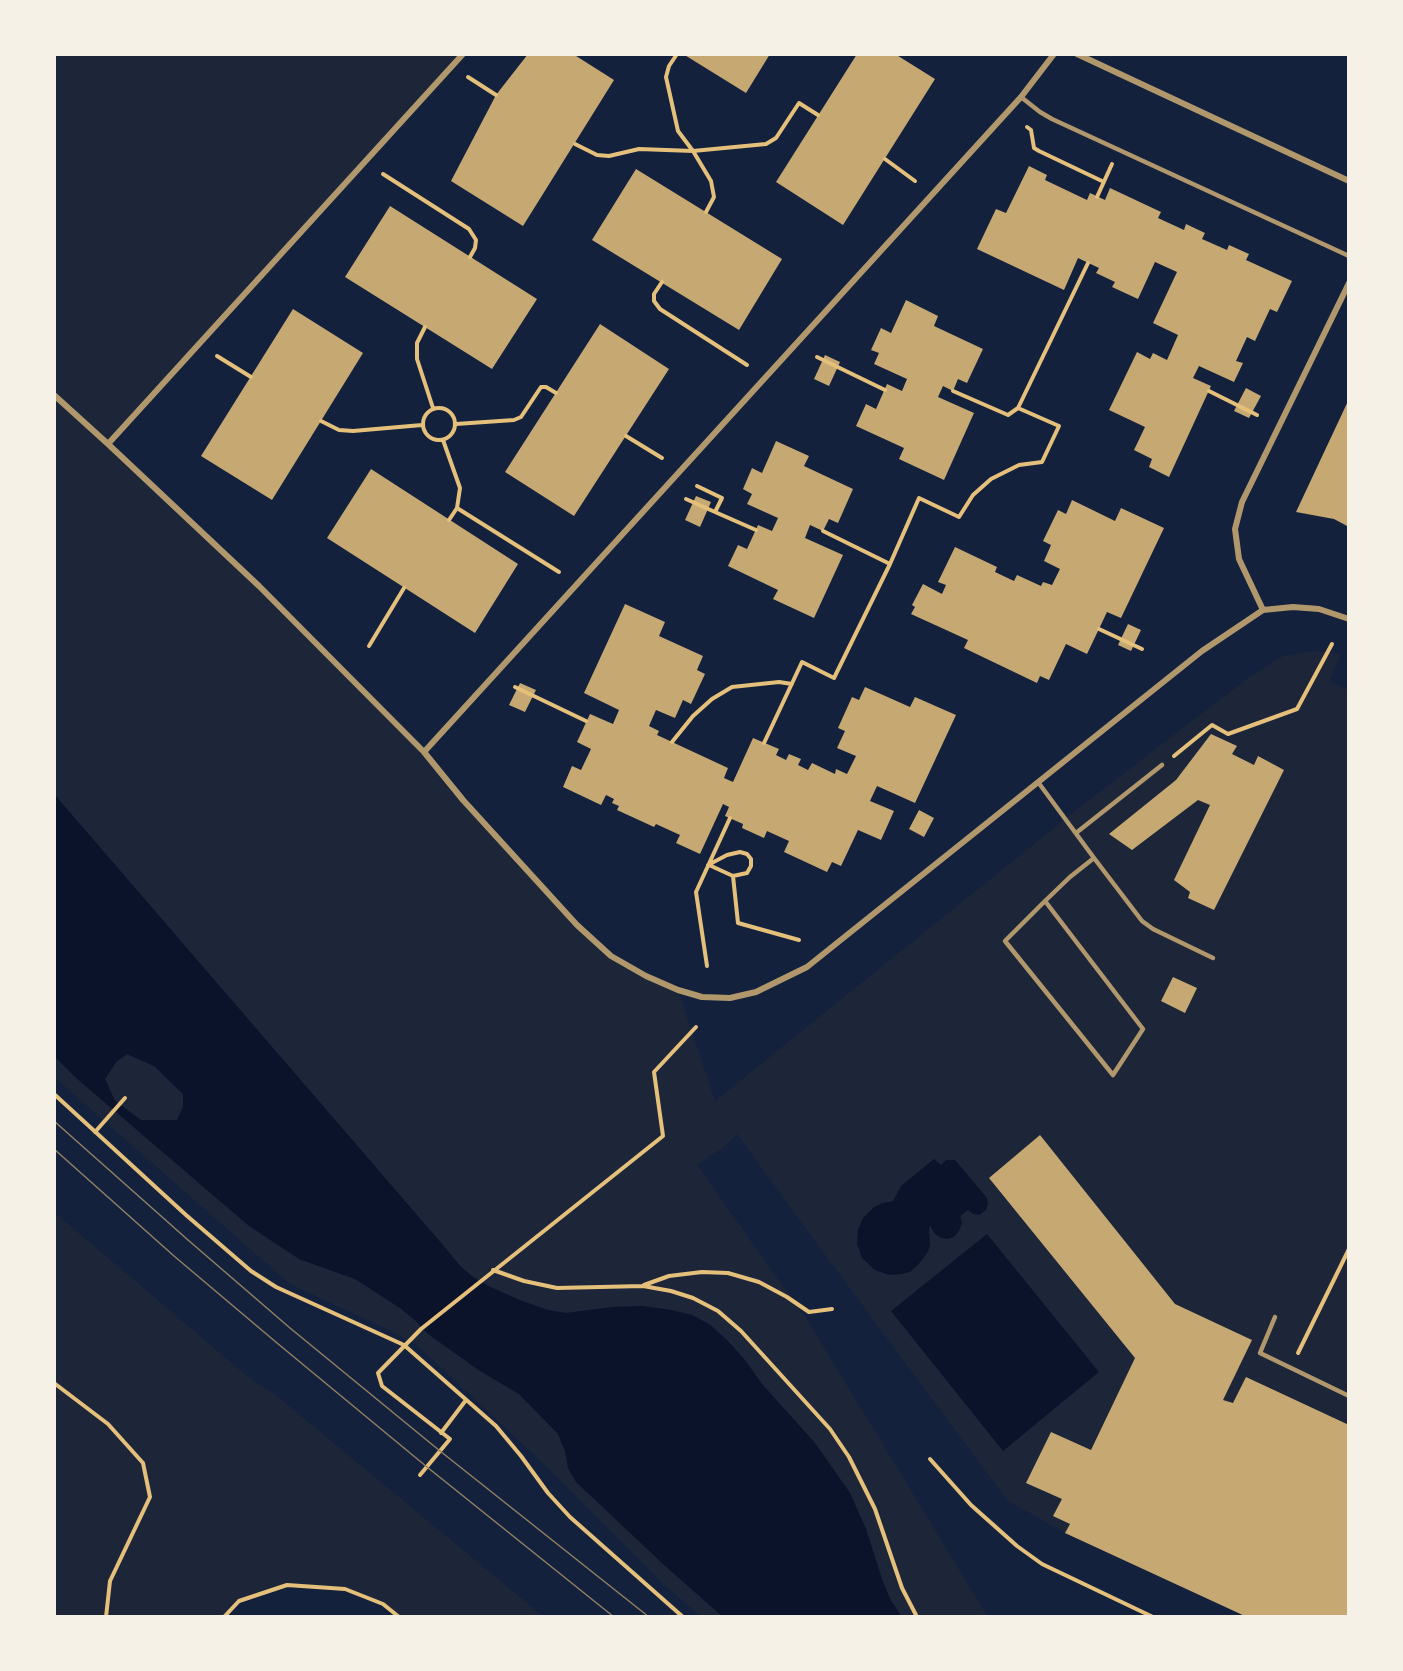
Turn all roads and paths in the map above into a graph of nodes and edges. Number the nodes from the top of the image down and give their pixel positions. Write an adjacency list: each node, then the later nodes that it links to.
1 (463, 54): 43 (street)
2 (677, 54): 12 (path)
3 (1054, 54): 7 (street)
4 (1077, 54): 16 (street)
5 (464, 75): 6 (path)
6 (496, 95)
7 (1021, 97): 11 (lane); 66 (street)
8 (818, 115): 12 (path)
9 (1027, 126): 17 (path)
10 (575, 144): 12 (path)
11 (1119, 150): 17 (path); 20 (lane)
12 (693, 151): 19 (path)
13 (885, 159): 15 (path)
14 (383, 174): 21 (path)
15 (915, 181)
16 (1349, 181)
17 (1104, 182): 18 (path)
18 (1097, 197)
19 (706, 212)
20 (1349, 256)
21 (470, 257)
22 (1088, 263): 36 (path)
23 (662, 282): 28 (path)
24 (1349, 283): 55 (street)
25 (425, 327): 35 (path)
26 (217, 356): 29 (path)
27 (817, 357): 30 (path)
28 (747, 365)
29 (251, 377)
30 (885, 390)
31 (953, 390): 36 (path)
32 (1209, 391): 37 (path)
33 (556, 393): 39 (path)
34 (54, 395): 43 (street)
35 (433, 408): 39 (path); 40 (path)
36 (1018, 408): 52 (path)
37 (1257, 415)
38 (321, 421): 40 (path)
39 (456, 424): 42 (path)
40 (422, 425): 42 (path)
41 (626, 436): 44 (path)
42 (443, 440): 47 (path)
43 (108, 444): 66 (street)
44 (662, 458)
45 (697, 486): 48 (path)
46 (686, 499): 48 (path)
47 (457, 508): 49 (path); 53 (path)
48 (715, 512): 50 (path)
49 (449, 520)
50 (756, 530)
51 (823, 531): 52 (path)
52 (890, 564): 61 (path)
53 (559, 572)
54 (404, 588): 59 (path)
55 (1263, 610): 56 (street); 68 (street)
56 (1349, 619)
57 (1099, 629): 60 (path)
58 (1332, 644): 67 (path)
59 (369, 646)
60 (1142, 649)
61 (792, 684): 64 (path); 65 (path)
62 (515, 687): 63 (path)
63 (586, 721)
64 (672, 742)
65 (764, 743)
66 (424, 752): 68 (street)
67 (1162, 765): 70 (lane)
68 (1038, 782): 70 (lane)
69 (730, 818): 72 (path)
70 (1076, 833): 71 (lane)
71 (1094, 858): 74 (lane); 76 (lane)
72 (708, 865): 73 (path); 73 (path); 77 (path)
73 (733, 876): 75 (path)
74 (1045, 901): 74 (lane)
75 (799, 940)
76 (1212, 958)
77 (707, 966)
78 (696, 1028): 83 (path)
79 (54, 1094): 81 (path)
80 (125, 1098): 81 (path)
81 (95, 1132): 87 (path)
82 (1349, 1249): 88 (path)
83 (493, 1270): 84 (path); 87 (path)
84 (643, 1286): 85 (path); 99 (path)
85 (832, 1309)
86 (1275, 1317): 88 (lane)
87 (404, 1345): 91 (path); 92 (path)
88 (1291, 1368): 90 (lane)
89 (54, 1383): 95 (path)
90 (1349, 1396)
91 (466, 1400): 92 (path); 98 (path)
92 (441, 1433): 94 (path)
93 (930, 1460): 100 (path)
94 (420, 1475)
95 (106, 1617)
96 (224, 1617): 97 (path)
97 (399, 1617)
98 (683, 1617)
99 (916, 1617)
100 (1153, 1617)

